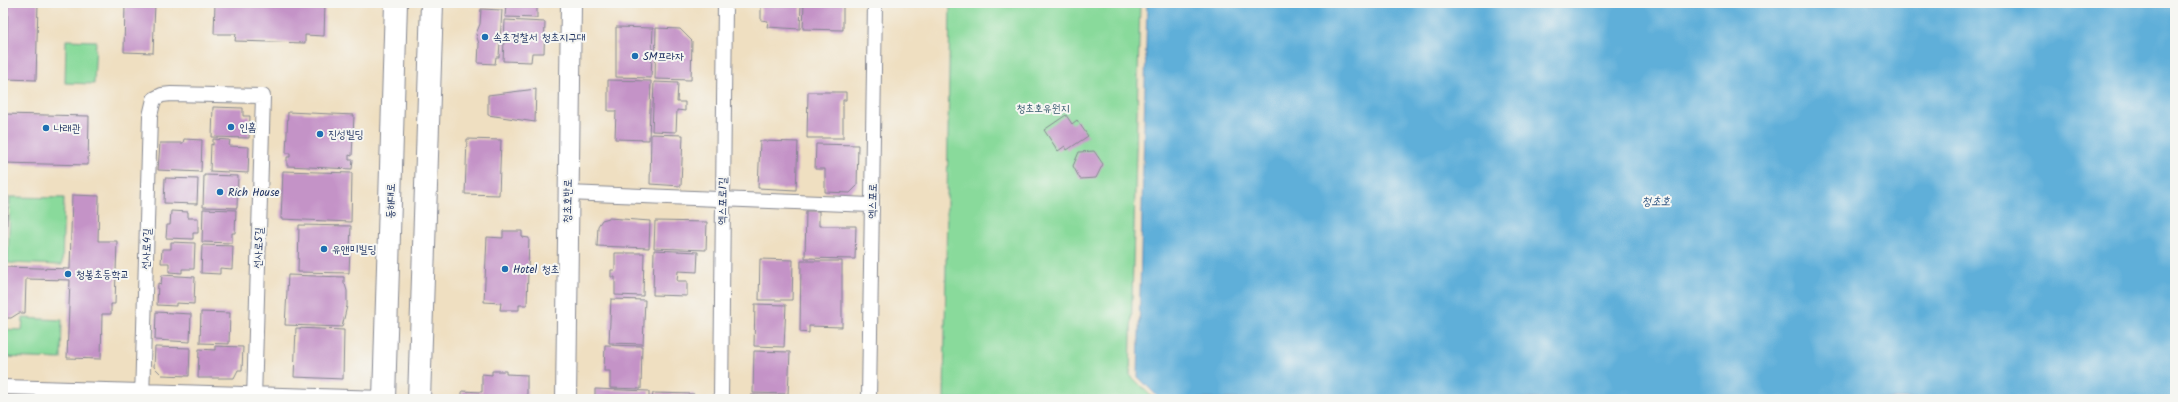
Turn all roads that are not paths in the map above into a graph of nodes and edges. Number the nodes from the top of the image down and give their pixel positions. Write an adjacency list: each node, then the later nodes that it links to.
1 (396, 3): 13 (main road, 동해대로)
2 (432, 3): 14 (main road)
3 (570, 3): 7 (street, 청초호반로)
4 (725, 3): 8 (street, 엑스포로1길)
5 (875, 3): 9 (street, 엑스포로)
6 (263, 96): 11 (street, 선사로4길); 12 (street, 선사로5길)
7 (567, 193): 8 (street); 15 (street, 청초호반로)
8 (722, 199): 9 (street); 16 (street, 엑스포로1길)
9 (871, 205): 17 (street, 엑스포로)
10 (3, 387): 11 (street)
11 (142, 395): 12 (street)
12 (254, 396): 13 (street)
13 (384, 399)
14 (419, 399)
15 (566, 399)
16 (721, 399)
17 (869, 399)

